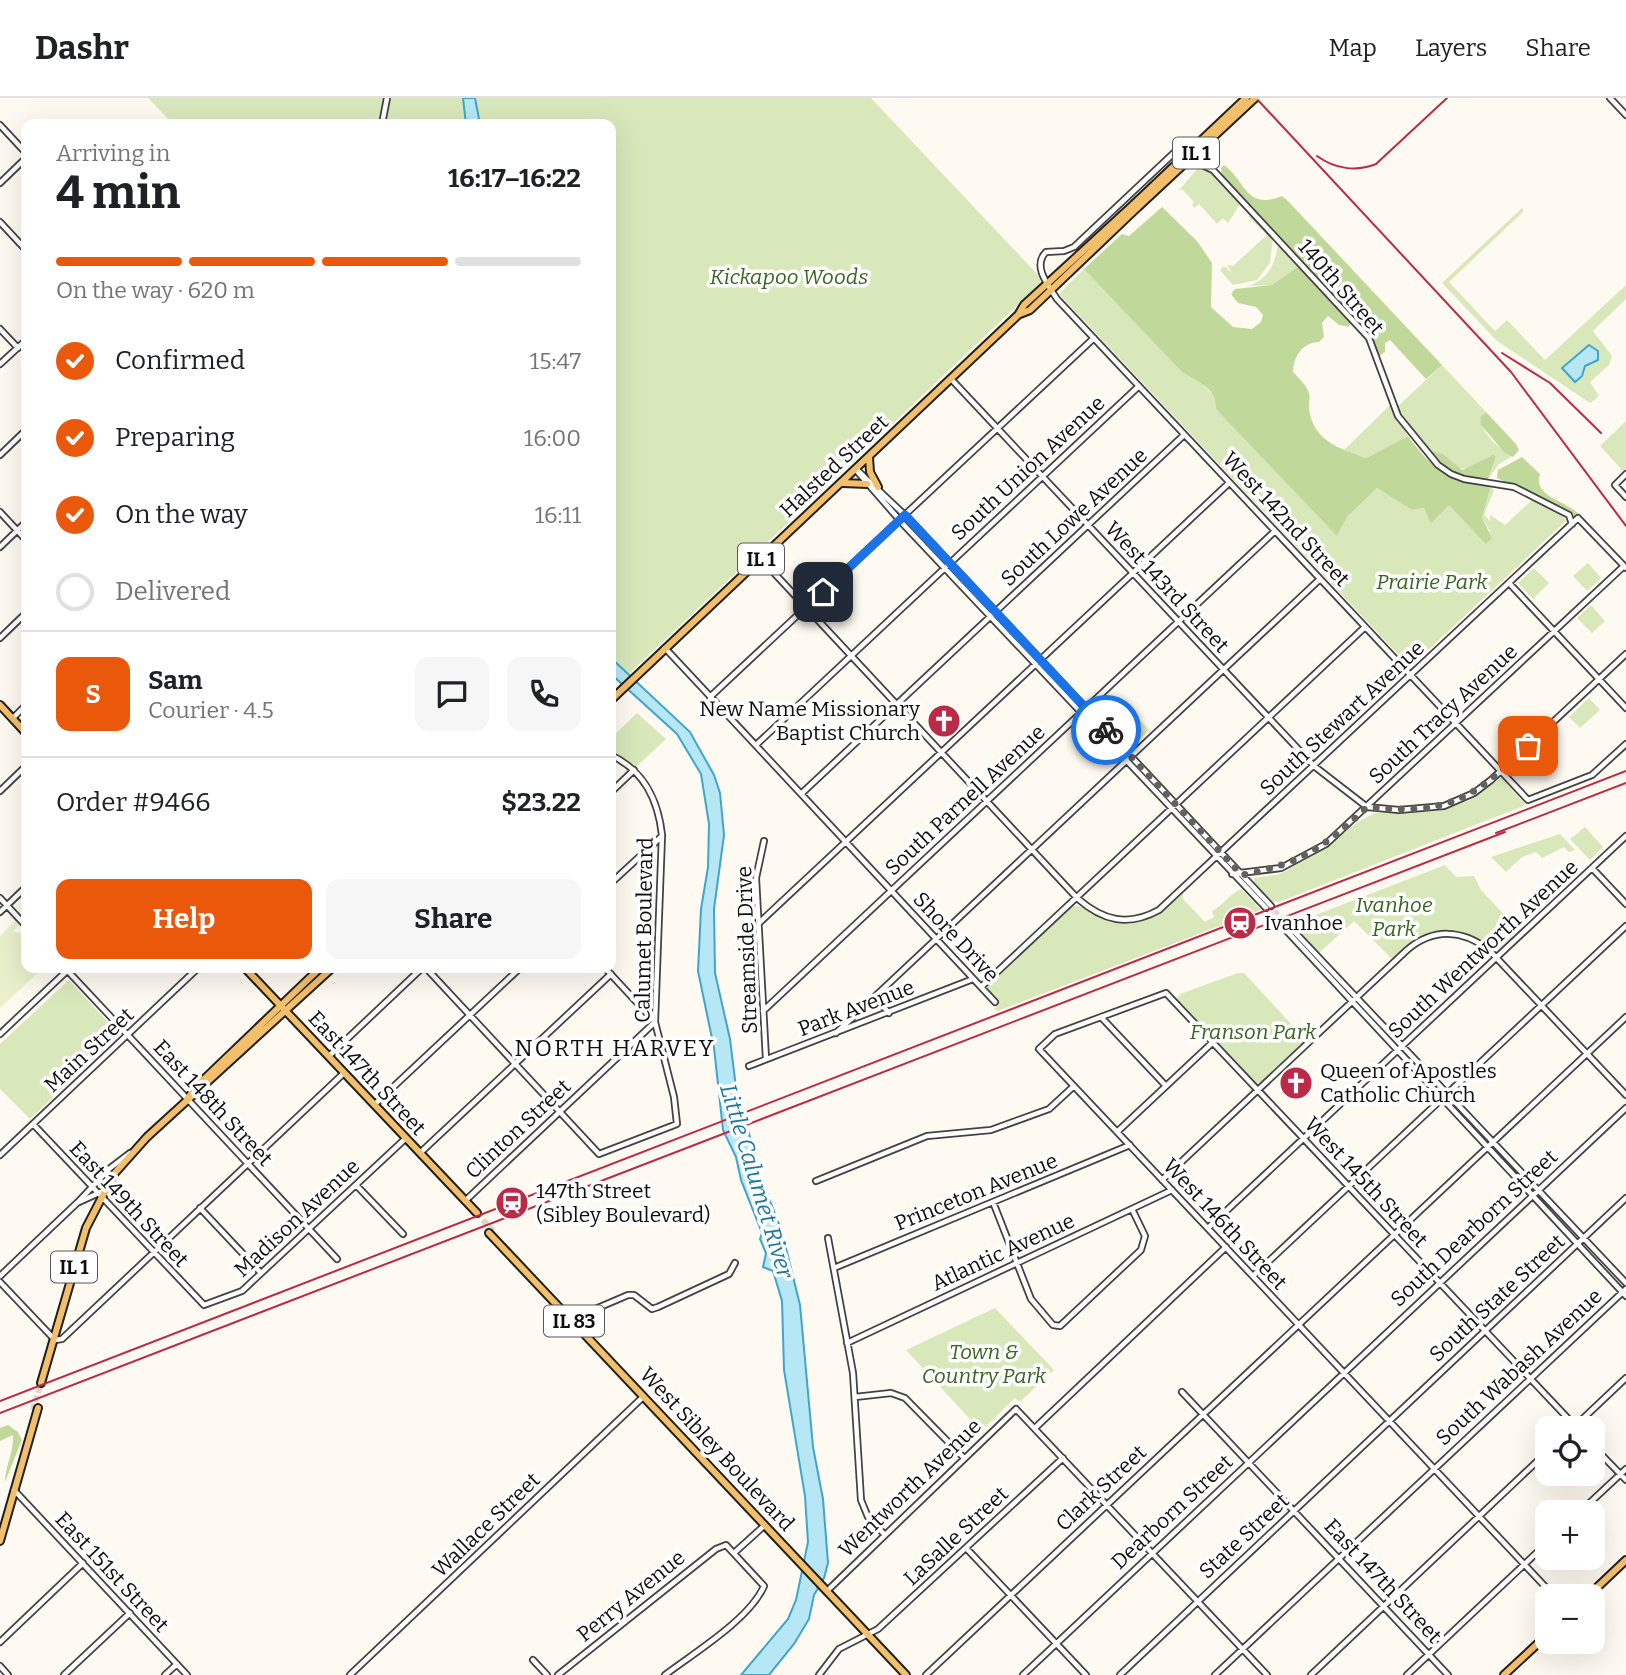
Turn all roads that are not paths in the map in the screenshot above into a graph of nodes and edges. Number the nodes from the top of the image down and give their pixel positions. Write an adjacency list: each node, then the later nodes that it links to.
1 (387, 98): 6 (street)
2 (1246, 98): 11 (main road, Halsted Street / IL 1, bridge)
3 (1255, 98): 11 (main road, Halsted Street / IL 1, bridge)
4 (1610, 98): 5 (street)
5 (1626, 115)
6 (383, 119)
7 (0, 125): 8 (street)
8 (21, 150)
9 (21, 161): 10 (street)
10 (0, 183)
11 (1136, 206): 14 (main road, Halsted Street / IL 1)
12 (0, 222): 13 (street)
13 (21, 245)
14 (1049, 287): 16 (street, West 142nd Street); 20 (main road, Halsted Street / IL 1); 38 (street, 140th Street)
15 (0, 329): 18 (street)
16 (1094, 338): 21 (street, West 142nd Street); 22 (street)
17 (21, 345): 18 (street)
18 (18, 348): 19 (street)
19 (0, 364)
20 (952, 380): 22 (street, West 143rd Street); 26 (main road, Halsted Street / IL 1)
21 (1139, 386): 24 (street, West 142nd Street); 29 (street, South Union Avenue)
22 (998, 428): 29 (street, West 143rd Street); 36 (street)
23 (21, 435): 25 (street)
24 (1184, 435): 30 (street, West 142nd Street); 40 (street, South Lowe Avenue)
25 (0, 455)
26 (869, 457): 27 (main road, Halsted Street / IL 1); 33 (main road)
27 (856, 469): 31 (main road, Halsted Street / IL 1); 32 (street); 33 (street)
28 (1626, 474): 34 (street)
29 (1043, 477): 40 (street, West 143rd Street); 46 (street, South Union Avenue)
30 (1229, 483): 42 (street, West 142nd Street); 49 (street)
31 (841, 484): 32 (main road); 45 (main road, Halsted Street / IL 1)
32 (867, 484): 37 (street)
33 (878, 487): 36 (street)
34 (1626, 497)
35 (0, 512): 41 (street)
36 (905, 515): 37 (street); 46 (street)
37 (899, 520): 48 (street); 52 (street)
38 (1572, 524): 47 (street, South Stewart Avenue); 51 (street, South Stewart Avenue)
39 (21, 526): 41 (street)
40 (1088, 526): 49 (street, West 143rd Street); 53 (street, South Lowe Avenue)
41 (17, 530): 43 (street); 44 (street)
42 (1275, 531): 50 (street, West 142nd Street); 56 (street, South Parnell Avenue)
43 (21, 534)
44 (0, 547)
45 (761, 559): 52 (street); 60 (main road, Halsted Street / IL 1)
46 (950, 563): 48 (street, South Union Avenue); 53 (street)
47 (1625, 567): 58 (street, South Tracy Avenue)
48 (944, 569): 54 (street); 62 (street, South Union Avenue)
49 (1133, 573): 56 (street, West 143rd Street); 63 (street)
50 (1320, 579): 57 (street, West 142nd Street); 65 (street)
51 (1509, 583): 58 (street); 66 (street, South Stewart Avenue)
52 (806, 608): 62 (street); 69 (street)
53 (996, 612): 54 (street, South Lowe Avenue); 63 (street)
54 (990, 617): 64 (street); 71 (street, South Lowe Avenue)
55 (21, 618): 59 (street)
56 (1178, 622): 65 (street, West 143rd Street); 72 (street, South Parnell Avenue)
57 (1365, 627): 66 (street, West 142nd Street); 76 (street)
58 (1554, 631): 67 (street); 78 (street, South Tracy Avenue)
59 (0, 638)
60 (665, 649): 68 (main road, Halsted Street / IL 1); 69 (street, Shore Drive)
61 (1626, 654): 67 (street)
62 (851, 656): 71 (street); 81 (street, South Union Avenue)
63 (1041, 660): 64 (street); 72 (street)
64 (1035, 665): 75 (street); 82 (street)
65 (1223, 669): 76 (street, West 143rd Street); 83 (street)
66 (1410, 675): 78 (street, West 142nd Street); 86 (street, South Stewart Avenue)
67 (1599, 679): 73 (street); 89 (street)
68 (616, 694)
69 (710, 697): 81 (street, Shore Drive)
70 (0, 705): 77 (main road)
71 (896, 705): 82 (street); 92 (street, South Lowe Avenue)
72 (1086, 708): 75 (street, South Parnell Avenue); 83 (street)
73 (1626, 708)
74 (21, 710): 77 (street)
75 (1080, 713): 85 (street); 93 (street, South Parnell Avenue)
76 (1269, 717): 86 (street, West 143rd Street); 94 (street)
77 (13, 718): 79 (main road)
78 (1456, 723): 89 (street, West 142nd Street); 95 (street, South Tracy Avenue)
79 (21, 727)
80 (1626, 744): 89 (street, West 142nd Street)
81 (755, 745): 92 (street, Shore Drive)
82 (941, 753): 93 (street); 100 (street)
83 (1130, 756): 85 (street); 94 (street)
84 (616, 758): 87 (street, Calumet Boulevard)
85 (1125, 761): 96 (street); 101 (street)
86 (1314, 766): 95 (street, West 143rd Street); 102 (street, South Stewart Avenue)
87 (634, 770): 90 (street); 97 (street, Calumet Boulevard)
88 (21, 771): 91 (street)
89 (1501, 771): 95 (street)
90 (616, 787)
91 (0, 791)
92 (801, 794): 100 (street, Shore Drive)
93 (986, 802): 101 (street); 108 (street, South Parnell Avenue)
94 (1176, 805): 96 (street); 102 (street)
95 (1367, 807): 106 (street, South Tracy Avenue)
96 (1171, 810): 103 (street); 111 (street)
97 (662, 835): 107 (street); 145 (street, Calumet Boulevard)
98 (1626, 836): 104 (street, South Wentworth Avenue)
99 (764, 841): 116 (street, Streamside Drive)
100 (846, 842): 108 (street, Shore Drive); 116 (street)
101 (1031, 849): 111 (street); 119 (street)
102 (1221, 853): 103 (street, South Stewart Avenue); 106 (street)
103 (1216, 858): 105 (street); 111 (street, South Stewart Avenue)
104 (1592, 868): 112 (street); 120 (street, South Wentworth Avenue)
105 (1232, 874): 106 (street, South Tracy Avenue); 106 (street)
106 (1242, 875)
107 (616, 878)
108 (891, 891): 119 (street, Shore Drive); 140 (street, South Parnell Avenue)
109 (21, 892): 113 (street)
110 (0, 898): 113 (street)
111 (1077, 898): 133 (street)
112 (1626, 904)
113 (7, 905): 114 (street); 115 (street)
114 (0, 912)
115 (21, 920)
116 (759, 923): 140 (street, Streamside Drive)
117 (1285, 926): 121 (street)
118 (1626, 926): 138 (street)
119 (936, 939): 132 (street, Shore Drive); 134 (street)
120 (1496, 957): 135 (street); 138 (street); 150 (street, South Wentworth Avenue)
121 (1317, 960): 135 (street); 137 (street)
122 (64, 973): 147 (street)
123 (72, 973): 148 (street, East 148th Street)
124 (193, 973): 148 (street, Main Street)
125 (250, 973): 139 (main road, East 147th Street)
126 (315, 973): 139 (main road, IL 1)
127 (326, 973): 139 (main road, IL 1)
128 (419, 973): 153 (street)
129 (429, 973): 142 (street)
130 (515, 973): 142 (street)
131 (611, 974): 145 (street); 155 (street)
132 (974, 979): 133 (street, Shore Drive); 141 (street, Park Avenue)
133 (981, 987): 136 (street, Shore Drive)
134 (875, 997): 141 (street); 146 (street)
135 (1357, 998): 137 (street); 150 (street)
136 (995, 1002)
137 (1351, 1003): 151 (street); 160 (street)
138 (1542, 1006): 152 (street); 161 (street)
139 (283, 1008): 153 (main road, East 147th Street); 163 (main road, IL 1)
140 (763, 1011): 154 (street, Streamside Drive)
141 (889, 1013): 146 (street, Park Avenue)
142 (469, 1015): 155 (street); 165 (street)
143 (1101, 1017): 149 (street, West 145th Street); 158 (street, West 146th Street); 159 (street)
144 (1626, 1017): 152 (street, Clark Street)
145 (656, 1022): 167 (street, Clinton Street); 167 (street, Calumet Boulevard)
146 (836, 1033): 154 (street, Park Avenue)
147 (0, 1034)
148 (128, 1035): 163 (street, East 148th Street); 168 (street, Main Street)
149 (1213, 1042): 159 (street); 160 (street, West 145th Street)
150 (1402, 1046): 151 (street, South Wentworth Avenue); 161 (street)
151 (1396, 1051): 164 (street); 170 (street, South Wentworth Avenue)
152 (1587, 1054): 162 (street); 172 (street, Clark Street)
153 (329, 1056): 157 (main road, East 147th Street)
154 (766, 1059): 156 (street, Park Avenue)
155 (515, 1064): 167 (street); 176 (street)
156 (749, 1066)
157 (344, 1073): 165 (main road, East 147th Street); 178 (street)
158 (1074, 1086): 169 (street, West 146th Street); 180 (street)
159 (1166, 1086): 169 (street)
160 (1258, 1090): 170 (street, West 145th Street); 179 (street)
161 (1448, 1094): 164 (street); 172 (street)
162 (1626, 1095)
163 (187, 1099): 175 (main road, IL 1); 178 (street, East 148th Street)
164 (1442, 1099): 174 (street); 183 (street)
165 (374, 1105): 171 (main road, East 147th Street)
166 (1626, 1108): 185 (street, South Dearborn Street)
167 (560, 1112): 190 (street, Clinton Street)
168 (33, 1125): 177 (street, Main Street); 182 (street, East 149th Street)
169 (1117, 1132): 173 (street, West 146th Street)
170 (1303, 1138): 183 (street, West 145th Street); 195 (street, South Wentworth Avenue)
171 (405, 1139): 176 (main road, East 147th Street); 181 (street, Madison Avenue)
172 (1493, 1141): 174 (street, Clark Street); 185 (street)
173 (1130, 1145): 179 (street, West 146th Street); 191 (street, Princeton Avenue)
174 (1487, 1147): 187 (street); 199 (street, Clark Street)
175 (131, 1153): 182 (street); 186 (main road, IL 1)
176 (419, 1154): 190 (main road, East 147th Street)
177 (0, 1155)
178 (247, 1163): 192 (street); 196 (street, East 148th Street)
179 (1162, 1180): 184 (street, West 146th Street)
180 (816, 1181)
181 (356, 1185): 196 (street, Madison Avenue); 198 (street)
182 (91, 1187): 186 (street, East 149th Street); 189 (street)
183 (1349, 1187): 199 (street, West 145th Street); 211 (street)
184 (1172, 1190): 193 (street, Atlantic Avenue); 195 (street, West 146th Street)
185 (1538, 1190): 187 (street, South Dearborn Street); 201 (street)
186 (100, 1194): 189 (street); 204 (street, East 149th Street); 220 (main road, IL 1)
187 (1532, 1196): 202 (street); 213 (street, South Dearborn Street)
188 (1626, 1198): 201 (street, South State Street)
189 (78, 1202): 210 (street)
190 (464, 1202): 194 (main road, East 147th Street)
191 (993, 1202): 207 (street); 208 (street, Princeton Avenue)
192 (200, 1208): 204 (street); 209 (street)
193 (1132, 1209): 207 (street, Atlantic Avenue); 207 (street)
194 (475, 1214)
195 (1208, 1228): 203 (street, West 146th Street)
196 (309, 1229): 205 (street, East 148th Street); 209 (street, Madison Avenue)
197 (491, 1232): 217 (main road, West Sibley Boulevard / IL 83)
198 (403, 1234)
199 (1394, 1234): 213 (street, West 145th Street); 218 (street, Clark Street)
200 (828, 1238): 208 (street)
201 (1584, 1238): 202 (street, South State Street); 214 (street)
202 (1577, 1244): 215 (street); 219 (street, South State Street)
203 (1226, 1247): 211 (street, West 146th Street); 234 (street)
204 (153, 1253): 216 (street, East 149th Street); 220 (street)
205 (337, 1259)
206 (735, 1263): 217 (street)
207 (1015, 1264): 221 (street, Atlantic Avenue)
208 (834, 1268): 221 (street)
209 (261, 1273): 216 (street, Madison Avenue)
210 (0, 1276)
211 (1253, 1276): 218 (street, West 146th Street)
212 (0, 1282): 220 (street)
213 (1439, 1283): 219 (street, West 145th Street); 222 (street, South Dearborn Street)
214 (1626, 1283)
215 (1625, 1292): 224 (street, South Wabash Avenue)
216 (202, 1305)
217 (572, 1319): 227 (main road, West Sibley Boulevard / IL 83)
218 (1298, 1324): 222 (street, West 146th Street); 230 (street, Clark Street)
219 (1485, 1331): 224 (street, West 145th Street); 233 (street, South State Street)
220 (55, 1340): 225 (main road, IL 1)
221 (847, 1343): 228 (street)
222 (1343, 1372): 233 (street, West 146th Street); 238 (street, Dearborn Street)
223 (1626, 1378): 232 (street)
224 (1530, 1379): 231 (street, West 145th Street); 240 (street, South Wabash Avenue)
225 (43, 1382)
226 (1182, 1392): 230 (street, East 147th Street)
227 (644, 1397): 249 (main road, West Sibley Boulevard / IL 83); 280 (street, Wallace Street)
228 (854, 1397): 235 (street); 250 (street)
229 (36, 1409): 244 (main road)
230 (1203, 1413): 238 (street, East 147th Street); 246 (street, Clark Street)
231 (1565, 1416)
232 (1586, 1416)
233 (1389, 1420): 240 (street, West 146th Street); 247 (street, State Street)
234 (1035, 1428): 235 (street, Wentworth Avenue); 236 (street)
235 (964, 1458): 250 (street, Wentworth Avenue)
236 (1063, 1458): 246 (street); 252 (street, LaSalle Street)
237 (1605, 1458): 242 (street)
238 (1248, 1462): 247 (street, East 147th Street); 254 (street, Dearborn Street)
239 (1535, 1463): 248 (street)
240 (1434, 1469): 248 (street, West 146th Street); 256 (street, South Wabash Avenue)
241 (1626, 1469): 242 (street)
242 (1620, 1474): 243 (street); 245 (street)
243 (1626, 1480)
244 (14, 1490): 251 (main road); 258 (street, East 151st Street)
245 (1593, 1500)
246 (1106, 1505): 254 (street); 263 (street, Clark Street)
247 (1293, 1511): 256 (street, East 147th Street); 264 (street, State Street)
248 (1479, 1516): 259 (street, West 146th Street); 265 (street)
249 (765, 1525): 253 (street); 262 (main road, West Sibley Boulevard / IL 83)
250 (884, 1534): 262 (street, Wentworth Avenue)
251 (0, 1541)
252 (966, 1548): 263 (street); 267 (street, LaSalle Street)
253 (734, 1553): 282 (street, Perry Avenue); 283 (street)
254 (1152, 1553): 264 (street); 269 (street, Dearborn Street)
255 (1535, 1554): 259 (street)
256 (1338, 1559): 265 (street, East 147th Street); 271 (street, South Wabash Avenue)
257 (1626, 1560): 261 (main road)
258 (83, 1563): 266 (street, East 151st Street); 268 (street)
259 (1524, 1564): 260 (street, West 146th Street); 272 (street)
260 (1543, 1584)
261 (1601, 1584)
262 (825, 1590): 267 (main road, West Sibley Boulevard / IL 83)
263 (1011, 1595): 269 (street); 286 (street, Clark Street)
264 (1198, 1602): 271 (street); 289 (street, State Street)
265 (1383, 1607): 272 (street, East 147th Street); 292 (street)
266 (130, 1613): 274 (street, East 151st Street); 277 (street)
267 (868, 1634): 284 (street, LaSalle Street); 285 (main road, West Sibley Boulevard / IL 83)
268 (0, 1642)
269 (1056, 1643): 287 (street, Dearborn Street); 288 (street)
270 (1535, 1645): 295 (main road)
271 (1242, 1649): 290 (street, South Wabash Avenue); 291 (street)
272 (1429, 1655): 293 (street); 294 (street, East 147th Street)
273 (533, 1660): 281 (street)
274 (177, 1664): 278 (street); 279 (street, East 151st Street)
275 (0, 1666): 276 (street)
276 (8, 1675)
277 (64, 1675)
278 (165, 1675)
279 (187, 1675)
280 (350, 1675)
281 (547, 1675)
282 (558, 1675)
283 (665, 1675)
284 (819, 1675)
285 (906, 1675)
286 (926, 1675)
287 (1023, 1675)
288 (1086, 1675)
289 (1120, 1675)
290 (1215, 1675)
291 (1267, 1675)
292 (1311, 1675)
293 (1407, 1675)
294 (1448, 1675)
295 (1504, 1675)

